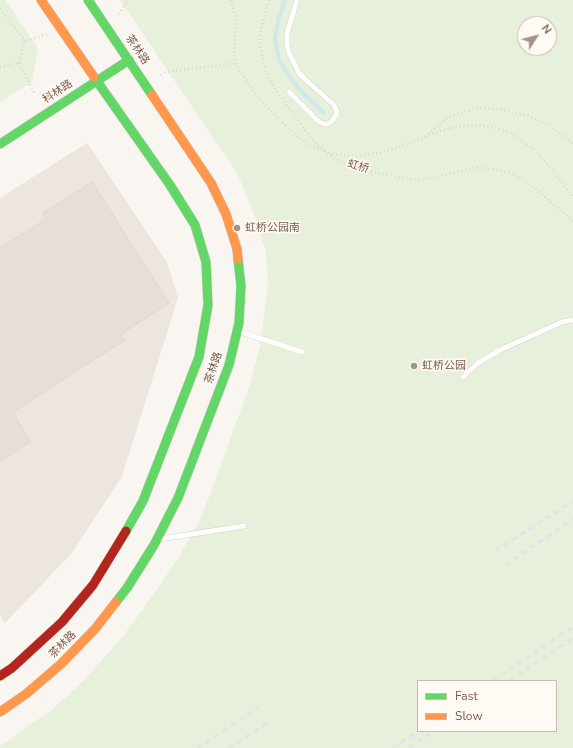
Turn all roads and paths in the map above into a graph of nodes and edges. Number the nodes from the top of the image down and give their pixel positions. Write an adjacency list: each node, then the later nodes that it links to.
1 (41, 0): 16 (street, 茶林路)
2 (88, 0): 11 (street, 茶林路)
3 (128, 0): 8 (path)
4 (231, 0): 13 (path)
5 (270, 0): 23 (path, 虹桥, bridge)
6 (297, 0): 17 (lane)
7 (0, 9): 10 (path)
8 (119, 14)
9 (50, 34): 10 (path)
10 (25, 41): 12 (path)
11 (129, 60): 16 (street, 科林路); 25 (street, 茶林路)
12 (19, 62): 14 (path); 18 (path)
13 (235, 63): 15 (path); 19 (path)
14 (0, 67)
15 (161, 75)
16 (97, 80): 20 (street, 科林路); 30 (street, 茶林路)
17 (289, 92)
18 (35, 94)
19 (423, 139): 21 (path); 22 (path)
20 (0, 144)
21 (573, 144)
22 (573, 197)
23 (573, 221)
24 (573, 320): 27 (lane)
25 (237, 330): 26 (lane); 29 (street, 茶林路)
26 (302, 352)
27 (463, 377)
28 (244, 526): 29 (lane)
29 (157, 540): 31 (street, 茶林路)
30 (0, 676)
31 (0, 712)

